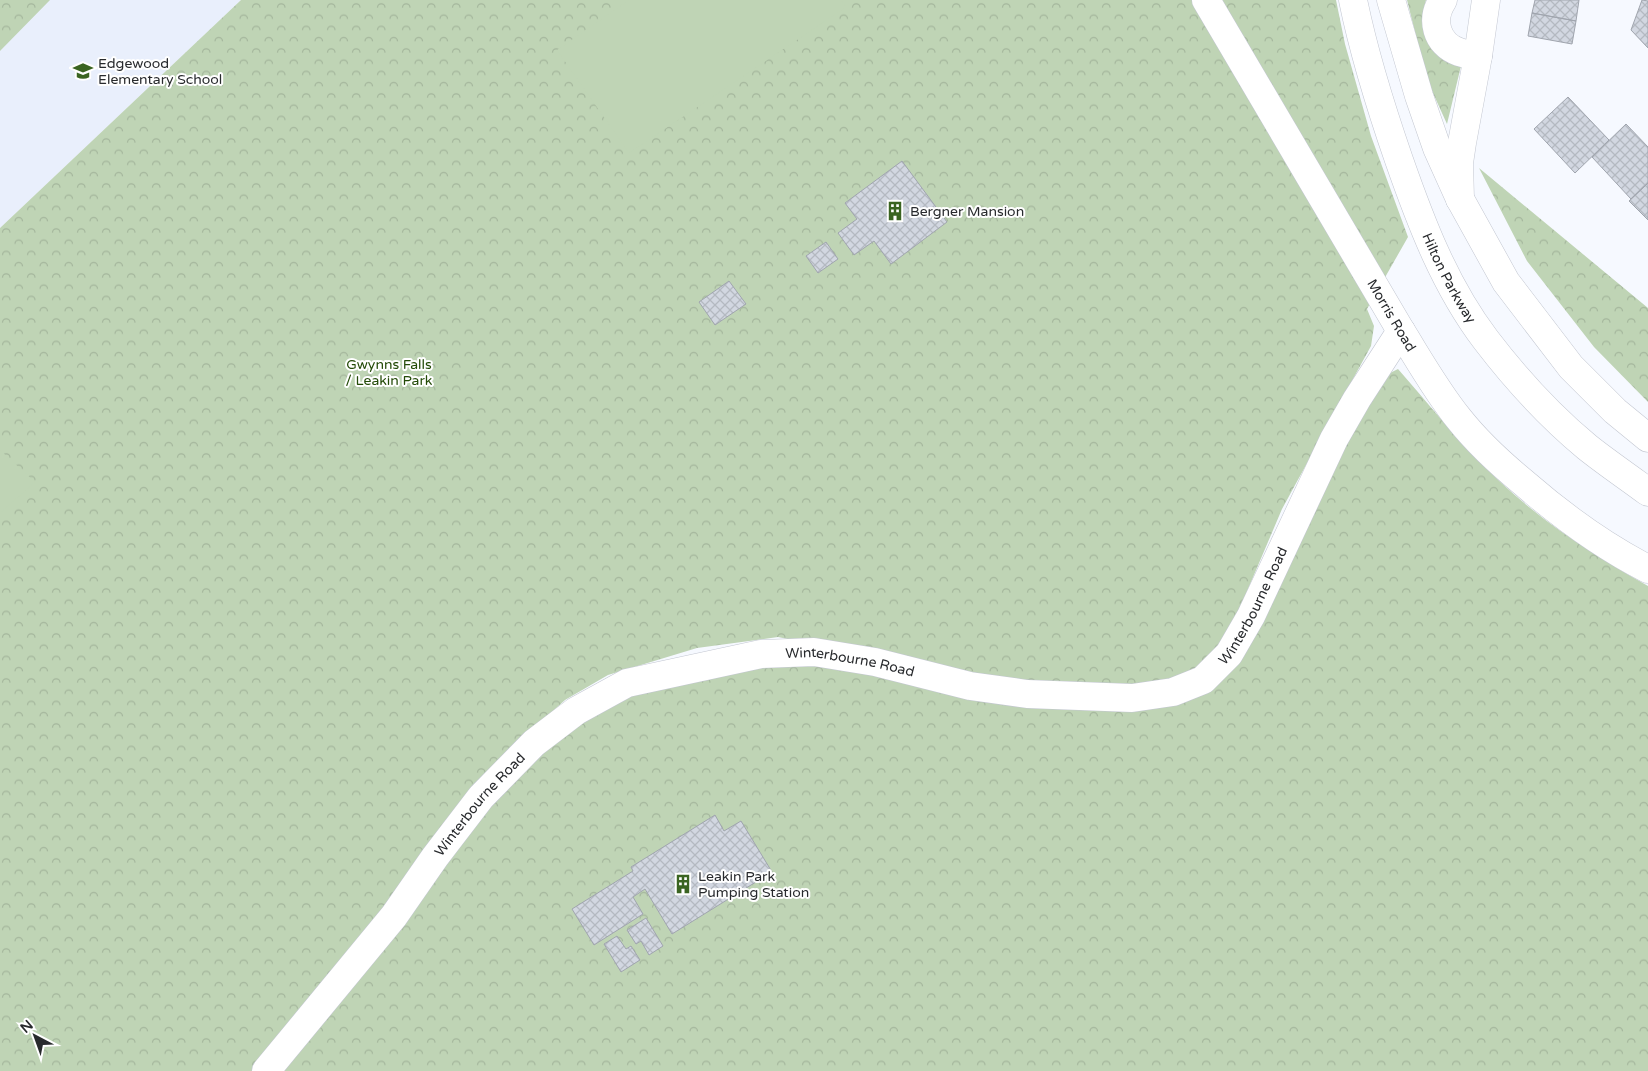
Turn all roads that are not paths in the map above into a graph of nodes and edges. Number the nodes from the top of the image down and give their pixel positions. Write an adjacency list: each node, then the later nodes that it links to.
1 (1206, 0): 8 (street, Morris Road)
2 (1353, 0): 10 (street, Hilton Parkway)
3 (1391, 0): 7 (street)
4 (1443, 0): 6 (street)
5 (1486, 0): 6 (street)
6 (1478, 56): 7 (street)
7 (1460, 199): 9 (street)
8 (1401, 330): 11 (street, Morris Road); 12 (street, Winterbourne Road)
9 (1648, 438)
10 (1648, 492)
11 (1648, 569)
12 (266, 1071)

